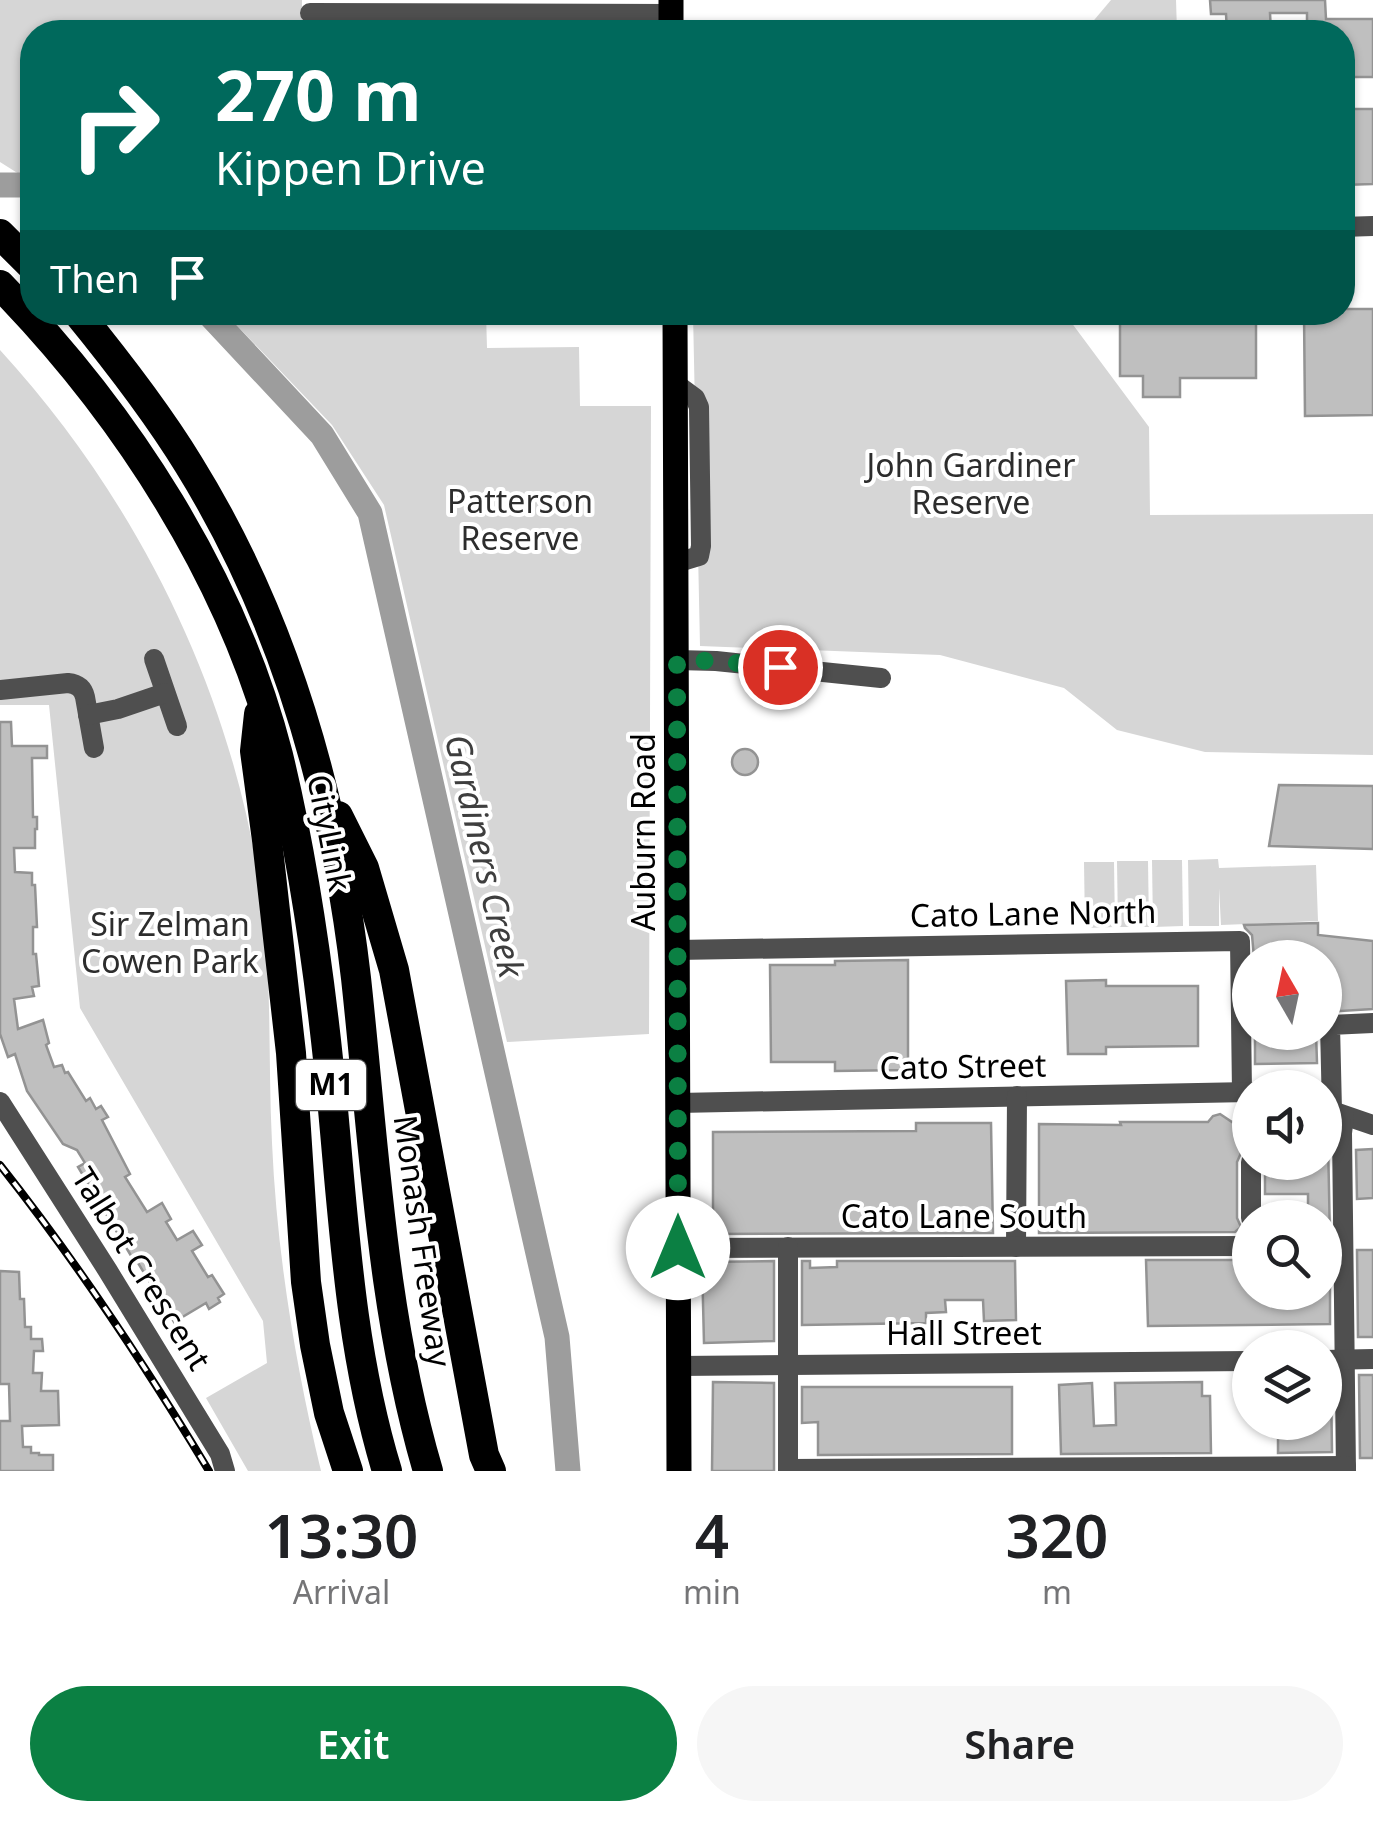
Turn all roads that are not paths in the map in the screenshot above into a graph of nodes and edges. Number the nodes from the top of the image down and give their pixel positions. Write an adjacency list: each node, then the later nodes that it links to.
1 (310, 15): 2 (street)
2 (671, 16)
3 (0, 234): 4 (highway)
4 (20, 254)
5 (0, 286): 6 (highway, CityLink / M1)
6 (20, 307)
7 (37, 325): 15 (highway, CityLink / M1)
8 (87, 325): 19 (highway, CityLink / M1)
9 (676, 325): 11 (main road, Auburn Road)
10 (154, 660): 14 (street)
11 (677, 660): 12 (street); 20 (main road, Auburn Road)
12 (882, 678)
13 (0, 690): 16 (street)
14 (165, 693): 16 (street); 17 (street)
15 (260, 701): 44 (highway); 45 (highway, CityLink / M1)
16 (88, 715): 18 (street)
17 (178, 726)
18 (94, 748)
19 (321, 782): 40 (highway); 46 (highway, Monash Freeway / M1)
20 (677, 950): 22 (street, Cato Lane North); 27 (main road, Auburn Road)
21 (1373, 1022): 23 (street)
22 (1245, 1070)
23 (1332, 1070)
24 (1232, 1092): 25 (street, Cato Street)
25 (1018, 1096): 27 (street, Cato Street); 30 (street)
26 (0, 1102): 43 (street, Talbot Crescent)
27 (678, 1103): 32 (main road, Auburn Road)
28 (1342, 1114): 29 (street)
29 (1373, 1124)
30 (1016, 1246): 31 (street, Cato Lane South); 33 (street, Cato Lane South)
31 (1232, 1246)
32 (678, 1248): 33 (street, Cato Lane South); 38 (main road, Auburn Road)
33 (788, 1248): 37 (street)
34 (1373, 1359): 35 (street)
35 (1342, 1360)
36 (1232, 1361): 37 (street, Hall Street)
37 (787, 1365): 38 (street, Hall Street); 42 (street)
38 (678, 1366): 47 (main road, Auburn Road)
39 (1342, 1429): 41 (street)
40 (486, 1466)
41 (1346, 1468): 42 (street)
42 (788, 1470)
43 (225, 1471)
44 (348, 1471)
45 (386, 1471)
46 (428, 1471)
47 (679, 1471)

